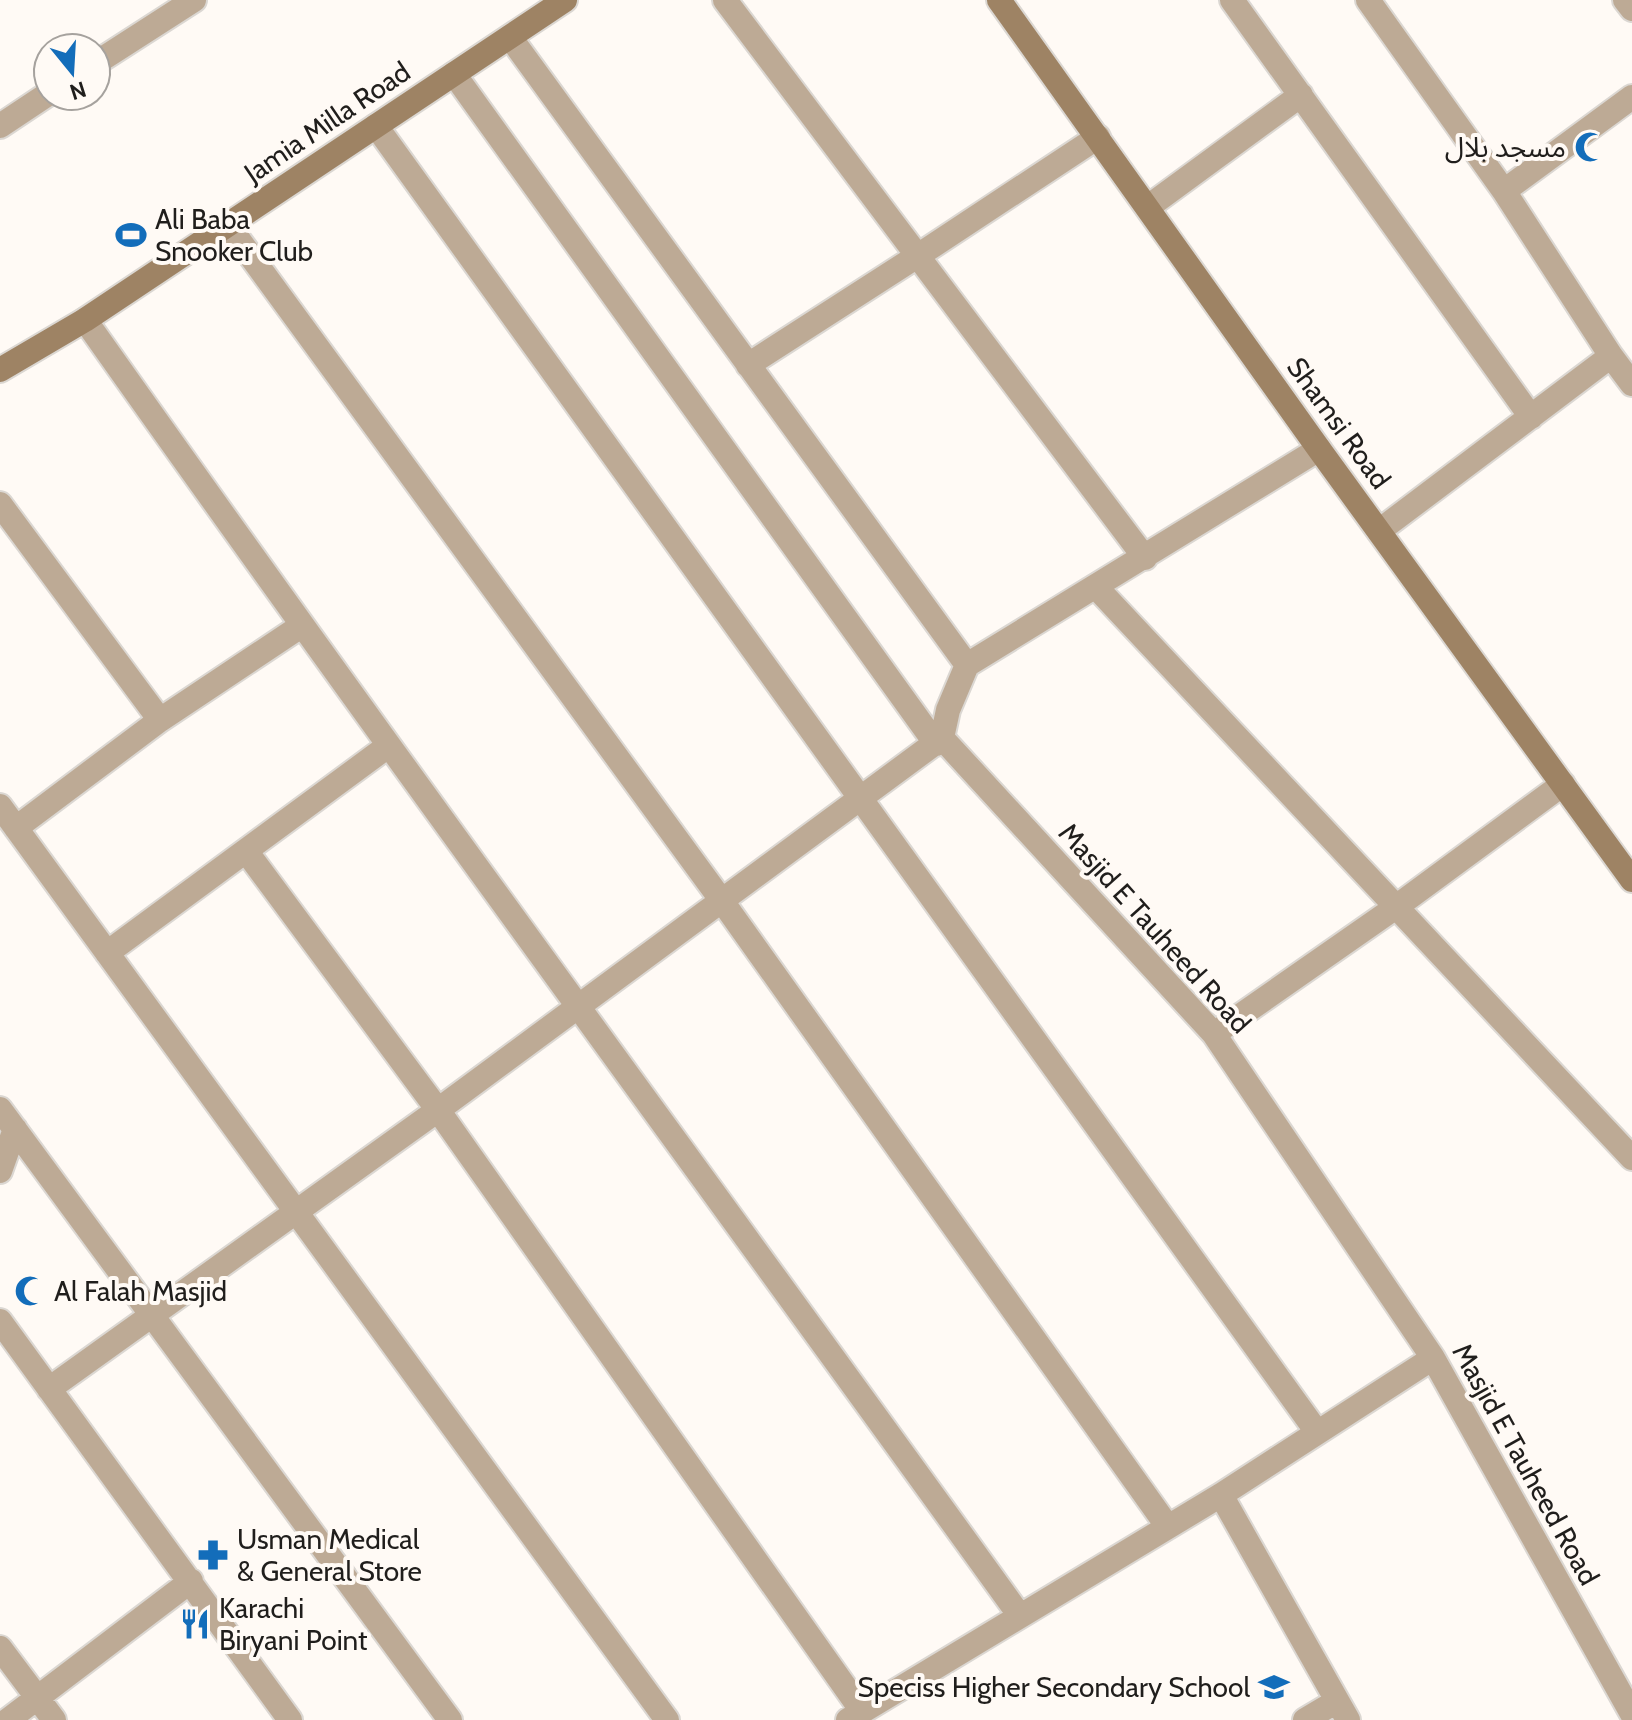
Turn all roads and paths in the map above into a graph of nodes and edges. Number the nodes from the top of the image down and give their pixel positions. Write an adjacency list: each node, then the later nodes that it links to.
1 (194, 0): 10 (street)
2 (725, 0): 21 (street)
3 (999, 0): 17 (street, Shamsi Road)
4 (1232, 0): 12 (street)
5 (1368, 0): 18 (street)
6 (1625, 0): 8 (street)
7 (562, 1): 9 (street, Jamia Milla Road)
8 (1632, 9)
9 (510, 37): 11 (street, Jamia Milla Road); 24 (street)
10 (112, 53)
11 (454, 74): 16 (street, Jamia Milla Road); 36 (street, Masjid E Tauheed Road)
12 (1301, 95): 19 (street); 27 (street)
13 (1632, 97): 18 (street)
14 (32, 105): 15 (street)
15 (0, 126)
16 (376, 126): 20 (street, Jamia Milla Road); 39 (street)
17 (1098, 137): 19 (street, Shamsi Road); 21 (street)
18 (1504, 191): 23 (street)
19 (1148, 207): 28 (street, Shamsi Road)
20 (228, 225): 22 (street, Jamia Milla Road); 44 (street)
21 (919, 255): 24 (street); 31 (street)
22 (85, 320): 25 (street, Jamia Milla Road); 33 (street)
23 (1611, 356): 26 (street); 27 (street)
24 (748, 365): 34 (street)
25 (0, 370)
26 (1632, 384)
27 (1531, 417): 30 (street)
28 (1319, 449): 30 (street, Shamsi Road); 31 (street)
29 (0, 504): 35 (street)
30 (1379, 531): 38 (street, Shamsi Road)
31 (1145, 558): 32 (street)
32 (1096, 587): 34 (street); 45 (street)
33 (301, 626): 35 (street); 37 (street)
34 (967, 665): 36 (street)
35 (160, 720): 41 (street)
36 (939, 741): 39 (street); 48 (street, Masjid E Tauheed Road)
37 (388, 746): 42 (street); 47 (street)
38 (1563, 784): 43 (street, Shamsi Road); 45 (street)
39 (861, 799): 44 (street); 59 (street)
40 (0, 806): 41 (street)
41 (16, 828): 46 (street)
42 (246, 851): 46 (street); 50 (street)
43 (1632, 880)
44 (722, 901): 47 (street); 61 (street)
45 (1396, 907): 48 (street); 52 (street)
46 (107, 953): 54 (street)
47 (577, 1007): 50 (street); 63 (street)
48 (1214, 1034): 57 (street, Masjid E Tauheed Road)
49 (0, 1109): 51 (street)
50 (438, 1110): 54 (street); 68 (street)
51 (15, 1129): 53 (street); 55 (street)
52 (1632, 1158)
53 (0, 1171)
54 (296, 1213): 55 (street); 73 (street)
55 (152, 1316): 58 (street); 72 (street)
56 (0, 1321): 58 (street)
57 (1433, 1358): 59 (street); 67 (street, Masjid E Tauheed Road)
58 (49, 1389): 62 (street)
59 (1317, 1432): 60 (street)
60 (1221, 1495): 61 (street); 66 (street)
61 (1168, 1527): 63 (street)
62 (191, 1581): 65 (street); 71 (street)
63 (1020, 1616): 68 (street)
64 (0, 1648): 65 (street)
65 (37, 1698): 69 (street); 70 (street)
66 (1343, 1711): 74 (street)
67 (1632, 1714)
68 (855, 1716)
69 (8, 1720)
70 (54, 1720)
71 (290, 1720)
72 (450, 1720)
73 (667, 1720)
74 (1305, 1720)

